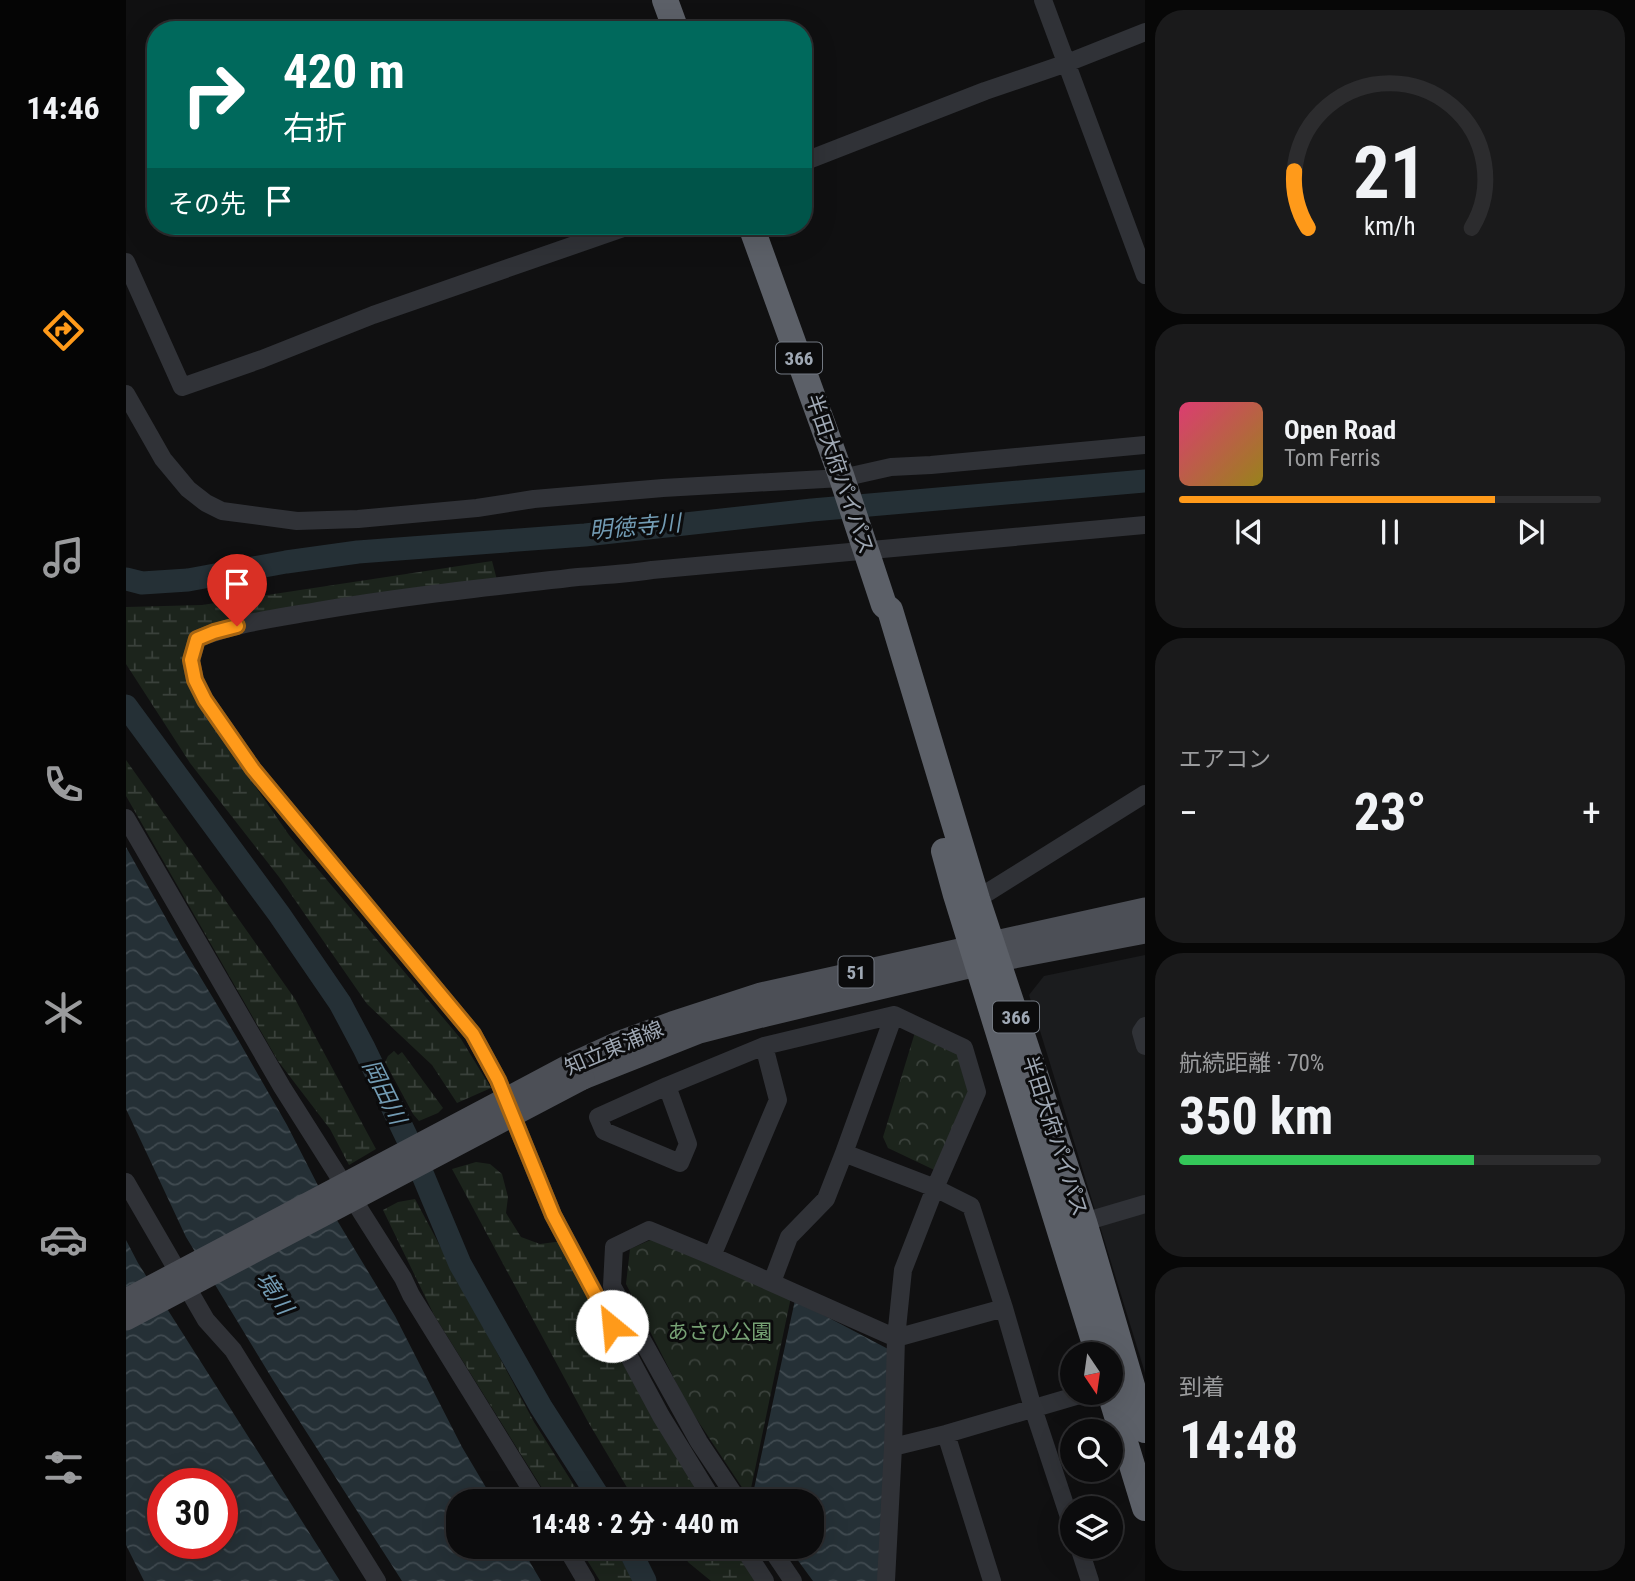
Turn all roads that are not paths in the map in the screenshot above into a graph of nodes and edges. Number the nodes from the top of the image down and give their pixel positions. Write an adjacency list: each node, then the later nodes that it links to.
1 (665, 0): 3 (highway)
2 (1043, 0): 5 (street)
3 (673, 21)
4 (1145, 32): 5 (street)
5 (1067, 63): 6 (street); 10 (street)
6 (812, 159)
7 (603, 235): 9 (street)
8 (754, 235): 13 (highway, 半田大府パイパス / 366)
9 (126, 262)
10 (1145, 275)
11 (126, 394): 13 (street)
12 (1145, 445): 13 (street)
13 (844, 484): 15 (highway, 半田大府パイパス / 366)
14 (1145, 525): 15 (street)
15 (864, 542): 16 (highway, 半田大府パイパス / 366); 49 (street)
16 (884, 605): 19 (highway, 半田大府パイパス / 366); 22 (highway, 半田大府パイパス / 366)
17 (1145, 794): 19 (street)
18 (126, 818): 48 (street)
19 (976, 899): 22 (highway, 半田大府パイパス / 366)
20 (1145, 909): 22 (main road, 知立東浦線 / 51)
21 (1145, 932): 22 (main road, 知立東浦線 / 51)
22 (984, 953): 27 (main road, 知立東浦線 / 51); 33 (highway, 半田大府パイパス / 366); 40 (highway, 半田大府パイパス / 366)
23 (894, 1015): 26 (street); 29 (street); 31 (street)
24 (1145, 1026): 25 (street)
25 (1145, 1045)
26 (764, 1046): 28 (street); 34 (street)
27 (579, 1070): 36 (main road, 知立東浦線 / 51, bridge); 38 (main road, 知立東浦線 / 51, bridge)
28 (667, 1086): 28 (street)
29 (844, 1153): 31 (street); 35 (street)
30 (126, 1182): 57 (street)
31 (935, 1188): 37 (street); 39 (street)
32 (1145, 1203): 33 (street)
33 (1084, 1222): 41 (highway, 半田大府パイパス / 366)
34 (712, 1256): 35 (street); 50 (street)
35 (772, 1282): 39 (street)
36 (126, 1300)
37 (1004, 1308): 39 (street); 44 (street)
38 (126, 1319)
39 (896, 1338): 47 (street)
40 (1095, 1342)
41 (1114, 1342)
42 (1124, 1384): 45 (highway, 半田大府パイパス / 366); 52 (highway, 半田大府パイパス / 366)
43 (1060, 1400): 44 (street)
44 (1033, 1408): 46 (street); 51 (street)
45 (1145, 1430)
46 (946, 1434): 47 (street); 62 (street)
47 (893, 1447): 61 (street)
48 (532, 1489)
49 (707, 1489)
50 (730, 1489)
51 (1062, 1496)
52 (1145, 1508)
53 (573, 1559): 58 (street)
54 (751, 1559): 59 (street)
55 (778, 1559): 60 (street)
56 (1083, 1559): 63 (street)
57 (377, 1581)
58 (586, 1581)
59 (765, 1581)
60 (793, 1581)
61 (886, 1581)
62 (992, 1581)
63 (1090, 1581)

